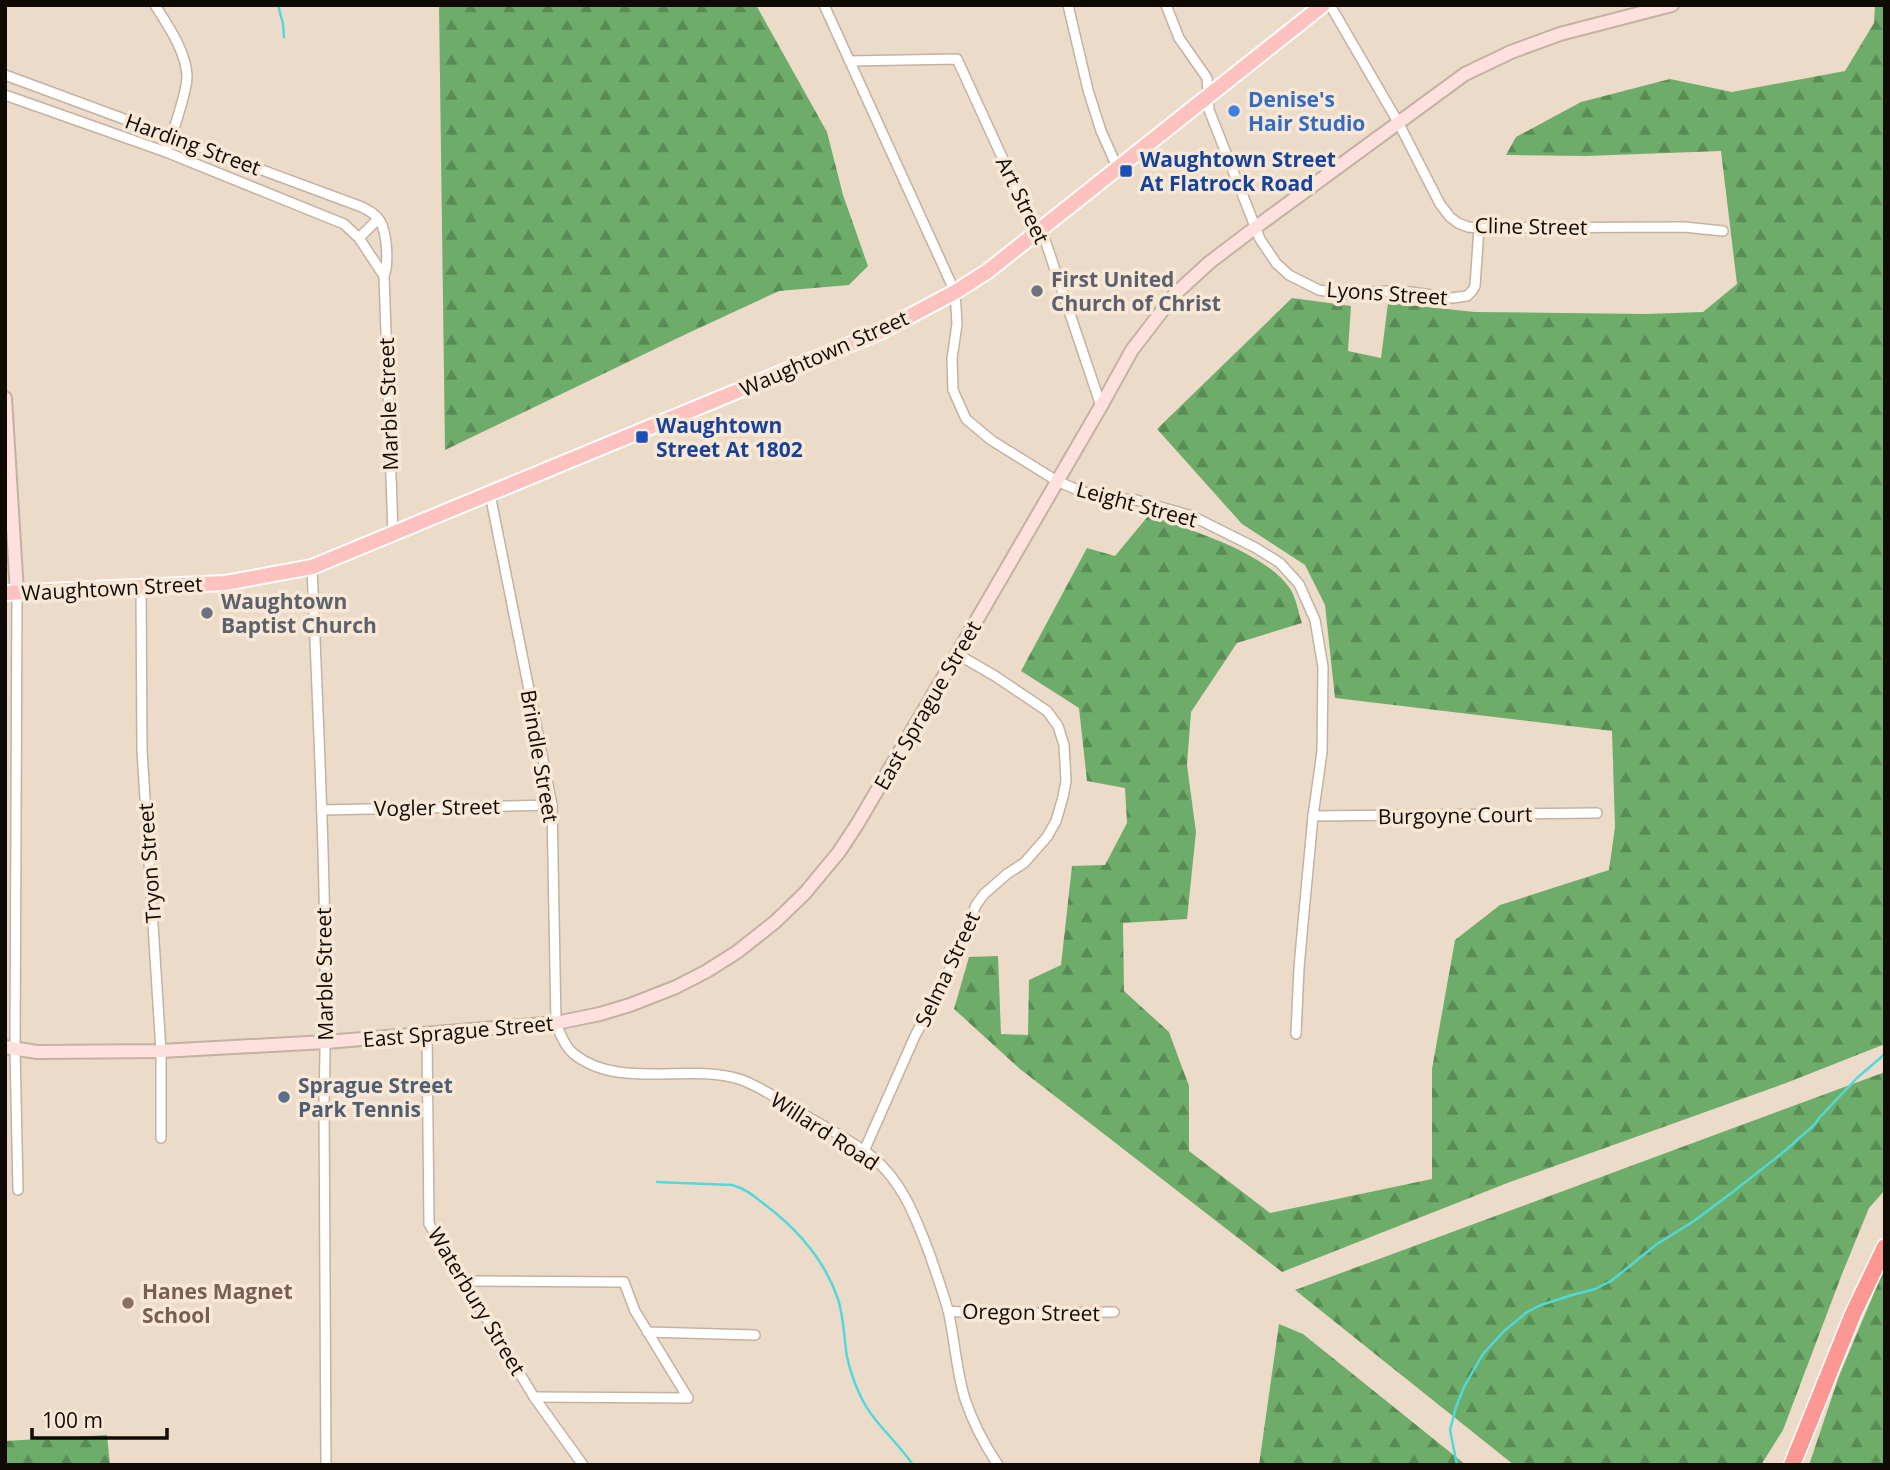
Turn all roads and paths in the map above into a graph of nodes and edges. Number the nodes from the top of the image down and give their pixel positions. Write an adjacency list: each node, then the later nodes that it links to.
1 (155, 5): 13 (street)
2 (824, 5): 8 (street, Leight Street)
3 (1068, 5): 15 (street)
4 (1166, 5): 11 (street, Lyons Street)
5 (1323, 5): 11 (main road, Waughtown Street)
6 (1330, 5): 12 (street, Cline Street)
7 (1672, 5): 12 (street, East Sprague Street)
8 (850, 61): 18 (street, Art Street); 23 (street, Leight Street)
9 (5, 75): 13 (street, Harding Street)
10 (5, 95): 14 (street, Harding Street)
11 (1208, 96): 15 (main road, Waughtown Street); 17 (street, Lyons Street)
12 (1398, 122): 17 (street, East Sprague Street); 19 (street, Cline Street)
13 (171, 136): 14 (street); 16 (street, Harding Street)
14 (166, 152): 21 (street, Harding Street)
15 (1118, 169): 18 (main road, Waughtown Street)
16 (379, 219): 21 (street); 22 (street, Marble Street)
17 (1256, 227): 19 (street, Lyons Street); 26 (street, East Sprague Street)
18 (1041, 228): 23 (main road, Waughtown Street); 26 (street, Art Street)
19 (1479, 228): 20 (street, Cline Street)
20 (1723, 231)
21 (359, 238): 22 (street)
22 (384, 276): 29 (street, Marble Street)
23 (955, 292): 27 (street, Leight Street); 28 (main road, Waughtown Street)
24 (5, 398): 25 (street)
25 (6, 406): 32 (street)
26 (1101, 406): 27 (street, East Sprague Street)
27 (1058, 481): 33 (street, East Sprague Street); 37 (street, Leight Street)
28 (490, 494): 29 (main road, Waughtown Street); 34 (street, Brindle Street)
29 (393, 533): 30 (main road, Waughtown Street)
30 (312, 567): 31 (main road, Waughtown Street); 35 (street, Marble Street)
31 (141, 587): 32 (main road, Waughtown Street); 43 (street, Tryon Street)
32 (11, 593): 42 (street)
33 (957, 654): 38 (street, East Sprague Street); 45 (street, Selma Street)
34 (552, 805): 35 (street, Vogler Street); 38 (street, Brindle Street)
35 (322, 810): 41 (street, Marble Street)
36 (1597, 813): 37 (street, Burgoyne Court)
37 (1313, 816): 39 (street, Leight Street)
38 (556, 1023): 40 (street, East Sprague Street); 45 (street, Willard Road)
39 (1296, 1034)
40 (427, 1035): 41 (street, East Sprague Street); 48 (street, Waterbury Street)
41 (326, 1042): 43 (street, East Sprague Street); 54 (street, Marble Street)
42 (10, 1048): 43 (street, East Sprague Street); 46 (street)
43 (161, 1051): 44 (street, Tryon Street)
44 (161, 1138)
45 (864, 1151): 49 (street, Willard Road)
46 (18, 1189)
47 (1885, 1247): 57 (highway)
48 (464, 1281): 51 (street); 53 (street, Waterbury Street)
49 (948, 1311): 50 (street, Oregon Street); 56 (street, Willard Road)
50 (1114, 1312)
51 (647, 1332): 52 (street); 53 (street)
52 (755, 1335)
53 (534, 1397): 55 (street, Waterbury Street)
54 (326, 1465)
55 (583, 1465)
56 (998, 1465)
57 (1792, 1465)

